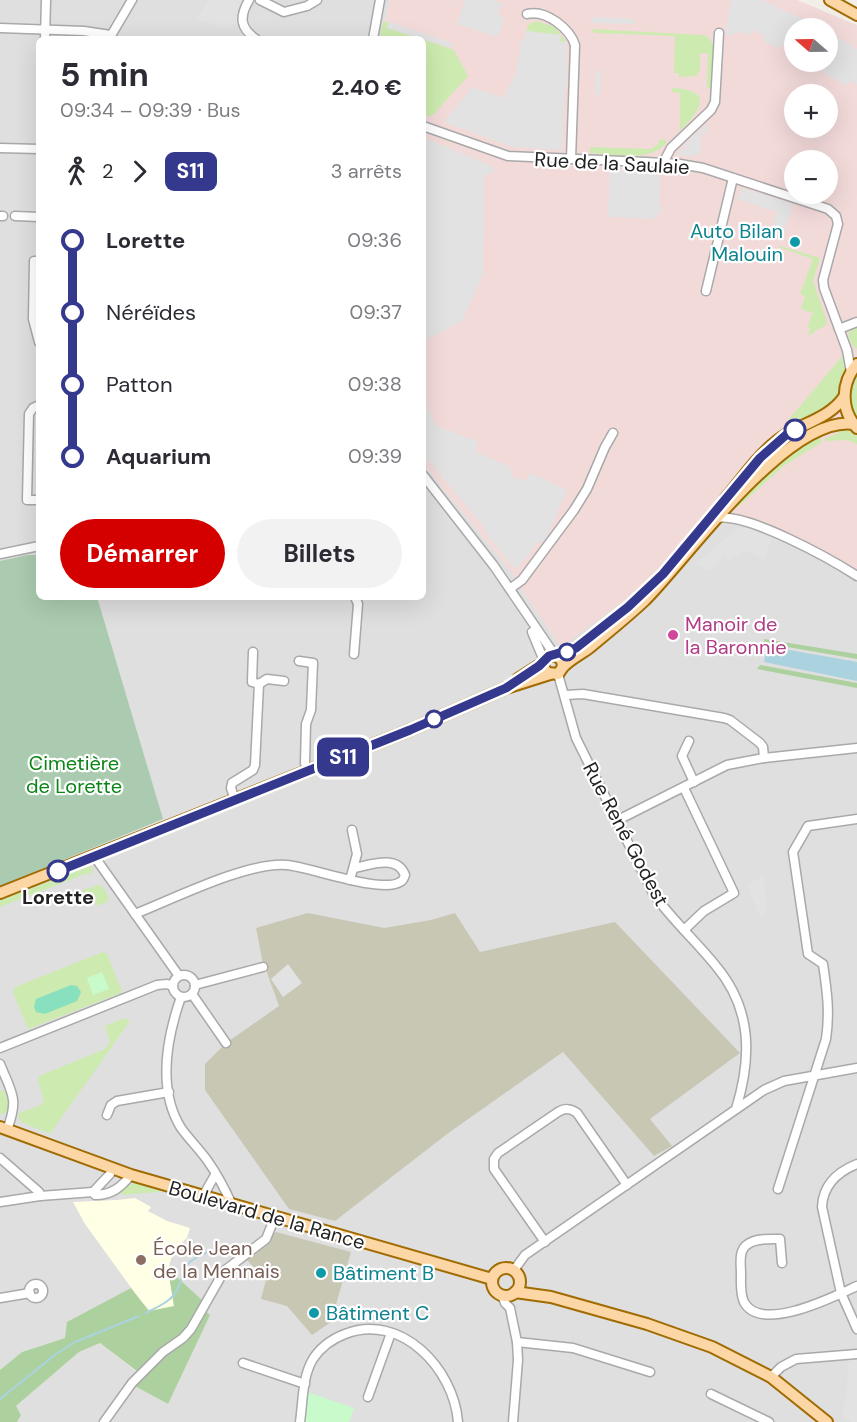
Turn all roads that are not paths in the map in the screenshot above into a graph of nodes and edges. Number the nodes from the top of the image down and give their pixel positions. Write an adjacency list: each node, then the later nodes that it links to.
1 (46, 0): 12 (street)
2 (132, 0): 14 (street)
3 (249, 0): 15 (street)
4 (260, 0): 5 (street)
5 (317, 0)
6 (380, 0): 16 (street)
7 (830, 0): 9 (main road)
8 (527, 14): 20 (street)
9 (857, 15)
10 (0, 28): 12 (street)
11 (719, 33): 21 (street)
12 (46, 35): 13 (street)
13 (105, 36)
14 (110, 36)
15 (253, 36)
16 (374, 36)
17 (426, 127): 20 (street, Rue de la Saulaie)
18 (0, 148): 19 (street)
19 (36, 149)
20 (571, 159): 21 (street, Rue de la Saulaie)
21 (663, 163): 22 (street, Rue de la Saulaie)
22 (733, 177): 26 (street); 28 (street, Rue de la Saulaie)
23 (15, 216): 24 (street)
24 (36, 217)
25 (36, 276): 29 (street)
26 (706, 291)
27 (857, 322): 28 (street)
28 (839, 329): 30 (street, Rue de la Saulaie)
29 (36, 330)
30 (847, 350): 31 (street); 32 (street, Rue de la Saulaie)
31 (857, 353)
32 (854, 368): 33 (main road)
33 (844, 397): 35 (main road); 50 (main road)
34 (36, 406): 39 (street)
35 (855, 426): 38 (main road)
36 (613, 433): 45 (street)
37 (426, 480): 45 (street)
38 (734, 499): 40 (main road); 41 (street)
39 (36, 500)
40 (717, 518): 41 (street); 53 (main road)
41 (740, 520): 44 (street)
42 (36, 547): 43 (street)
43 (0, 554)
44 (857, 576)
45 (511, 588): 46 (street)
46 (517, 599): 50 (street); 52 (street)
47 (356, 600): 49 (street)
48 (253, 652): 55 (street)
49 (354, 654)
50 (555, 655): 52 (main road); 53 (main road)
51 (299, 661): 61 (street)
52 (544, 662): 53 (main road); 56 (main road)
53 (557, 672): 56 (main road); 57 (street, Rue René Godest)
54 (284, 681): 55 (street)
55 (259, 684): 64 (street)
56 (506, 688): 61 (main road)
57 (565, 695): 60 (street); 66 (street, Rue René Godest)
58 (689, 741): 62 (street)
59 (857, 748): 60 (street)
60 (764, 758): 62 (street)
61 (308, 771): 64 (main road)
62 (694, 782): 63 (street)
63 (684, 788): 66 (street); 73 (street)
64 (235, 800): 68 (main road)
65 (857, 819): 84 (street)
66 (616, 821): 73 (street, Rue René Godest)
67 (352, 830): 69 (street)
68 (94, 856): 71 (main road); 72 (street)
69 (354, 868): 70 (street); 70 (street)
70 (350, 880): 72 (street)
71 (0, 893)
72 (135, 914): 75 (street)
73 (684, 930): 85 (street, Rue René Godest)
74 (263, 967): 76 (street)
75 (179, 976): 76 (street); 77 (street)
76 (195, 985): 78 (street)
77 (172, 986): 79 (street); 81 (street)
78 (192, 994): 79 (street); 80 (street)
79 (181, 997): 87 (street)
80 (226, 1043)
81 (0, 1048)
82 (0, 1064): 92 (street)
83 (857, 1068): 84 (street)
84 (815, 1075): 88 (street); 99 (street)
85 (745, 1080): 86 (street, Rue René Godest); 88 (street)
86 (742, 1089): 89 (street); 90 (street, Rue René Godest)
87 (169, 1092): 91 (street); 97 (street)
88 (758, 1094): 89 (street)
89 (749, 1100): 90 (street)
90 (736, 1109): 98 (street)
91 (106, 1115)
92 (4, 1128): 95 (main road, Boulevard de la Rance)
93 (0, 1158): 101 (street)
94 (857, 1164): 113 (street)
95 (112, 1168): 96 (main road, Boulevard de la Rance); 100 (street)
96 (131, 1175): 100 (street); 102 (main road, Boulevard de la Rance)
97 (215, 1175): 102 (street); 104 (street)
98 (627, 1185): 106 (street); 106 (street)
99 (778, 1189)
100 (93, 1192): 101 (street)
101 (40, 1196): 103 (street)
102 (203, 1196): 104 (main road, Boulevard de la Rance)
103 (0, 1202)
104 (232, 1204): 105 (main road, Boulevard de la Rance)
105 (275, 1217): 109 (main road, Boulevard de la Rance); 127 (street)
106 (545, 1242): 108 (street)
107 (782, 1263): 113 (street)
108 (514, 1270): 109 (main road); 111 (main road)
109 (492, 1278): 114 (main road)
110 (857, 1286): 113 (street)
111 (517, 1289): 114 (main road); 116 (street); 123 (main road)
112 (30, 1293): 115 (street)
113 (841, 1293): 117 (street)
114 (502, 1295): 116 (street)
115 (0, 1299)
116 (510, 1308): 119 (street)
117 (857, 1329)
118 (391, 1333): 124 (street); 126 (street); 130 (street)
119 (517, 1342): 122 (street); 131 (street)
120 (857, 1354): 123 (street)
121 (243, 1363): 124 (street)
122 (650, 1372)
123 (771, 1377): 133 (main road)
124 (305, 1384): 129 (street)
125 (711, 1394): 128 (street)
126 (368, 1398)
127 (107, 1418)
128 (750, 1418): 132 (street)
129 (300, 1422)
130 (458, 1422)
131 (513, 1422)
132 (769, 1422)
133 (827, 1422)

